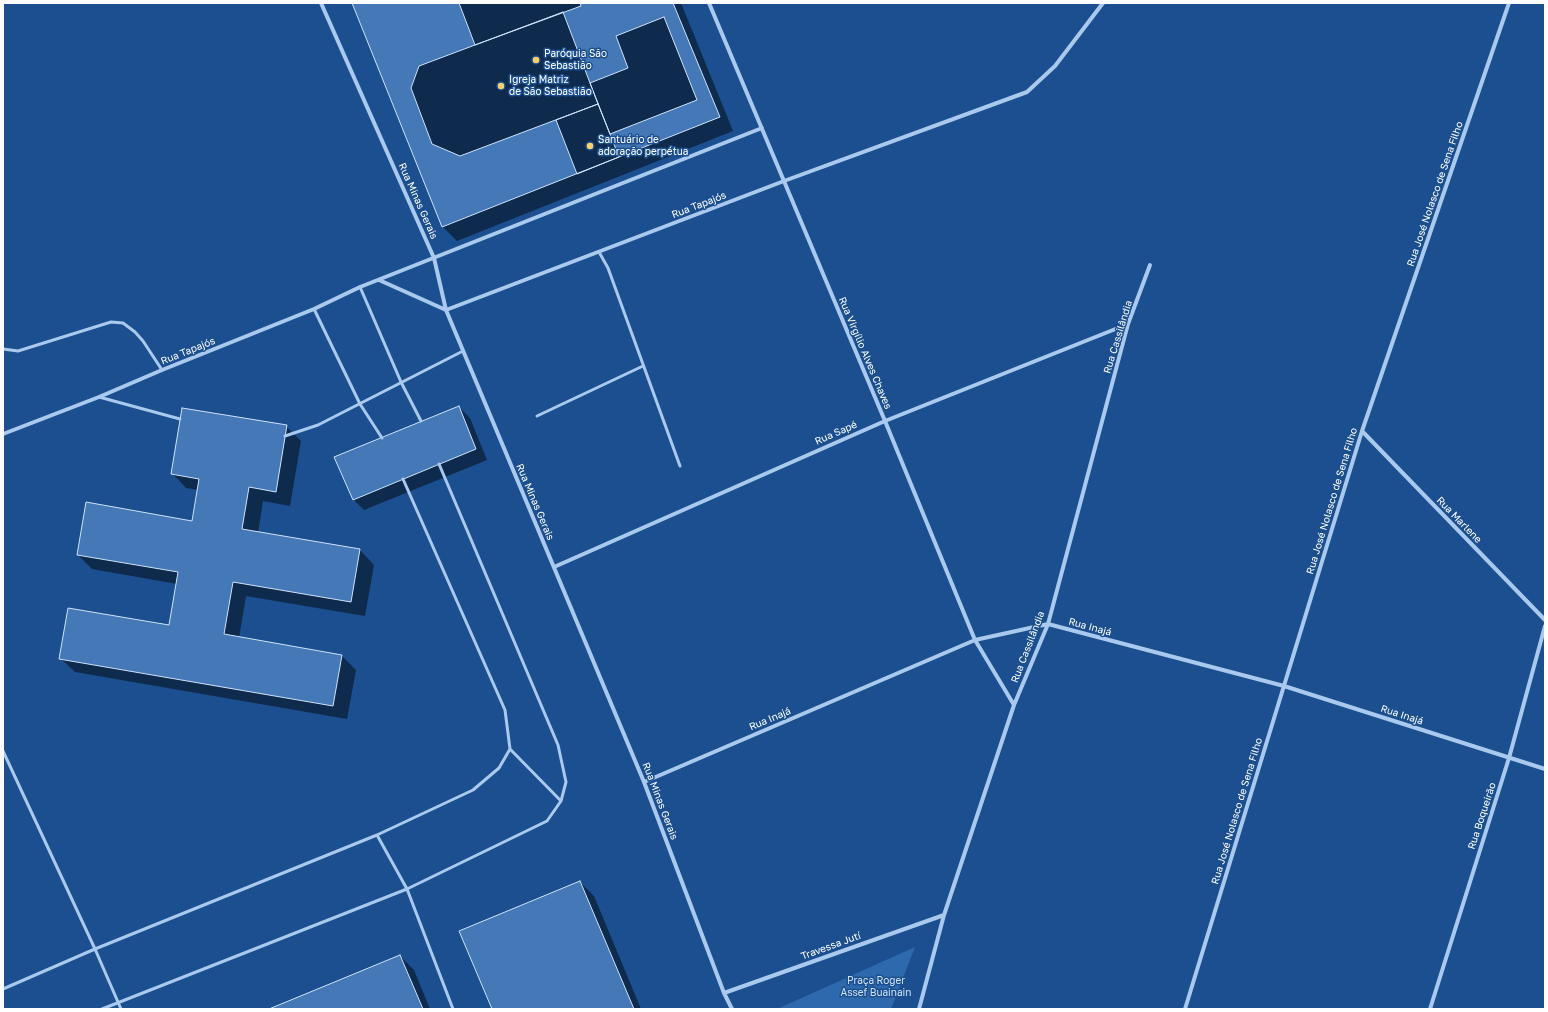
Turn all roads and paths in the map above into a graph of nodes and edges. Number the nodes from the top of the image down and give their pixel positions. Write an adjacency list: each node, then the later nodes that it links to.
1 (322, 3): 8 (street, Rua Minas Gerais)
2 (709, 3): 5 (street, Rua Virgílio Alves Chaves)
3 (1103, 3): 6 (street, Rua Tapajós)
4 (1508, 3): 26 (street, Rua José Nolasco de Sena Filho)
5 (762, 128): 6 (street, Rua Virgílio Alves Chaves); 8 (street, Rua Tapajós)
6 (784, 181): 7 (street, Rua Tapajós); 25 (street, Rua Virgílio Alves Chaves)
7 (599, 252): 13 (street, Rua Tapajós); 17 (lane)
8 (434, 258): 10 (street, Rua Tapajós); 13 (street, Rua Minas Gerais)
9 (1150, 265): 14 (street, Rua Cassilândia)
10 (379, 280): 11 (street, Rua Tapajós); 13 (street)
11 (360, 287): 12 (street, Rua Tapajós); 19 (lane)
12 (314, 309): 18 (street, Rua Tapajós); 21 (lane)
13 (446, 310): 16 (street, Rua Minas Gerais)
14 (1128, 324): 25 (street, Rua Sapé); 35 (street, Rua Cassilândia)
15 (3, 349): 18 (lane)
16 (463, 351): 19 (lane); 33 (street, Rua Minas Gerais)
17 (643, 366): 22 (lane); 31 (lane)
18 (162, 370): 20 (street, Rua Tapajós)
19 (401, 382): 21 (lane); 24 (lane)
20 (99, 397): 23 (lane); 27 (street, Rua Tapajós)
21 (360, 404): 28 (lane); 29 (lane)
22 (537, 416)
23 (180, 418)
24 (421, 421)
25 (885, 421): 33 (street, Rua Sapé); 37 (street, Rua Virgílio Alves Chaves)
26 (1362, 431): 34 (street, Rua Marlene); 38 (street, Rua José Nolasco de Sena Filho)
27 (3, 434)
28 (285, 436)
29 (382, 438)
30 (439, 464): 45 (lane)
31 (680, 466)
32 (403, 479): 40 (lane)
33 (554, 567): 44 (street, Rua Minas Gerais)
34 (1545, 620)
35 (1048, 624): 37 (street, Rua Inajá); 38 (street, Rua Inajá); 39 (street, Rua Cassilândia)
36 (1545, 626): 42 (street, Rua Boqueirão)
37 (975, 640): 39 (street, Rua Virgílio Alves Chaves); 44 (street, Rua Inajá)
38 (1284, 686): 42 (street, Rua Inajá); 58 (street, Rua José Nolasco de Sena Filho)
39 (1014, 705): 48 (street, Rua Cassilândia)
40 (510, 748): 45 (lane); 46 (lane)
41 (3, 751): 49 (lane)
42 (1509, 758): 43 (street, Rua Inajá); 59 (street, Rua Boqueirão)
43 (1545, 769)
44 (644, 782): 51 (street, Rua Minas Gerais)
45 (561, 801): 47 (lane)
46 (376, 835): 47 (lane); 49 (lane)
47 (408, 889): 52 (lane); 55 (lane)
48 (944, 915): 51 (street, Travessa Jutí); 57 (street, Rua Cassilândia)
49 (95, 949): 50 (lane); 52 (lane)
50 (3, 988)
51 (724, 993): 56 (street, Rua Minas Gerais)
52 (118, 1002): 53 (lane); 54 (lane)
53 (102, 1009)
54 (121, 1009)
55 (453, 1009)
56 (732, 1009)
57 (919, 1009)
58 (1185, 1009)
59 (1430, 1009)

